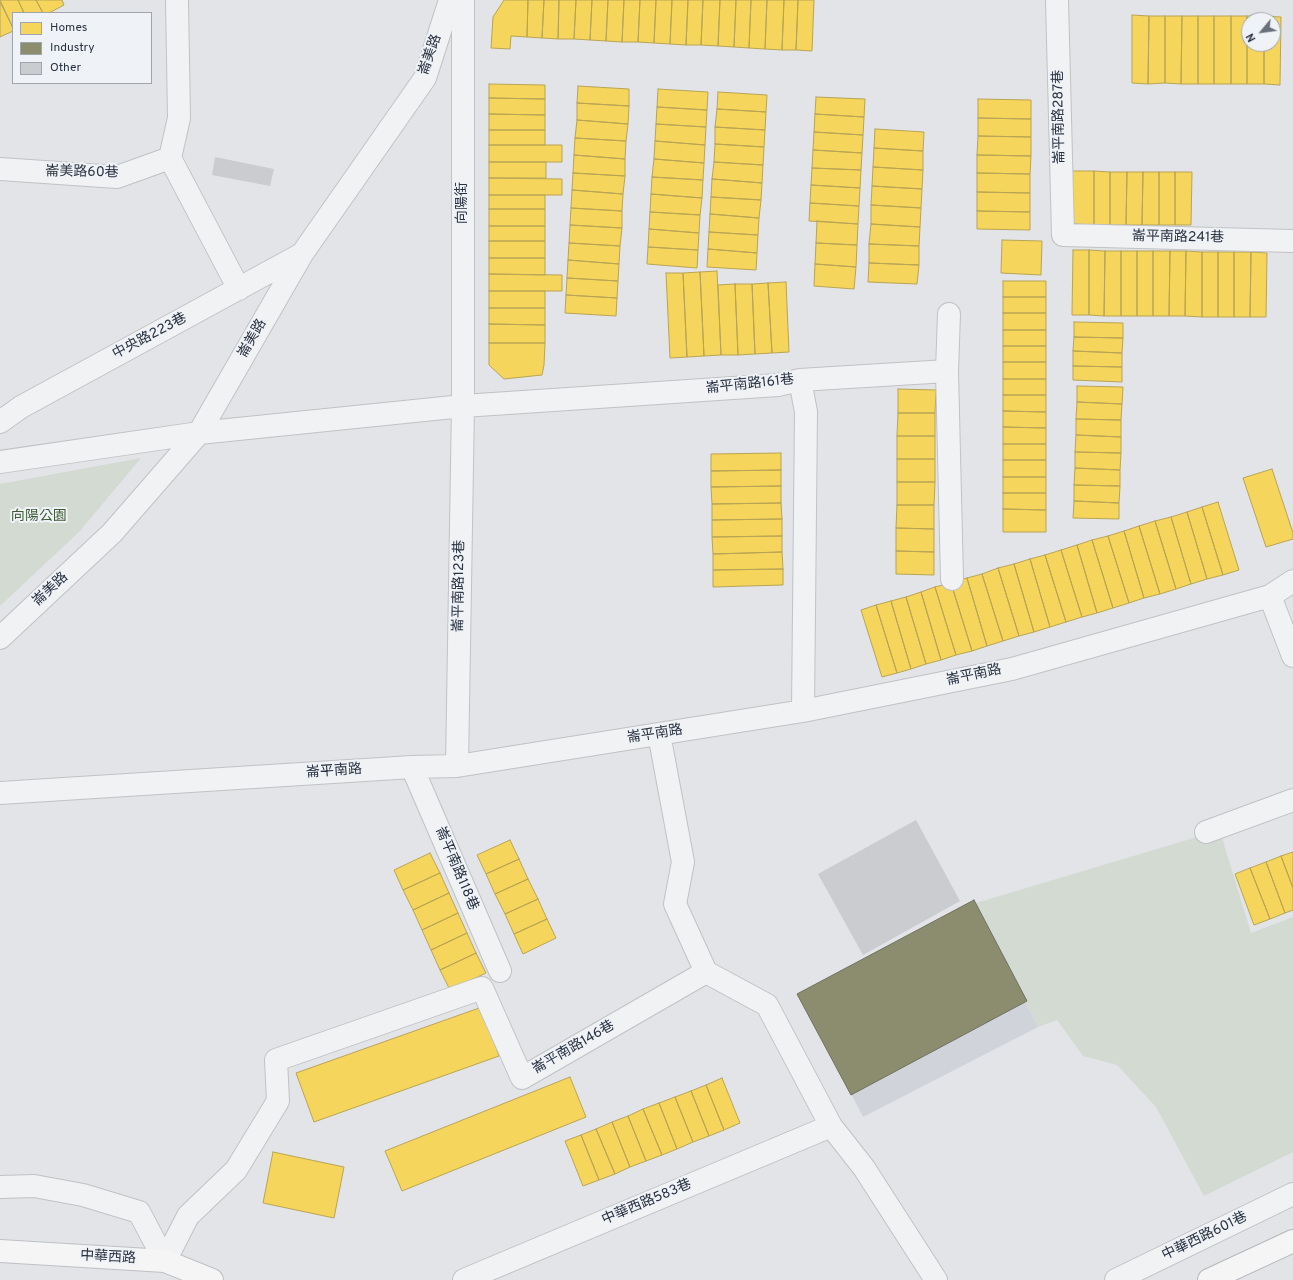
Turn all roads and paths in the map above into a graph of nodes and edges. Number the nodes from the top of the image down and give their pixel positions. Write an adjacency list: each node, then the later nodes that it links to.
1 (176, 0): 5 (street)
2 (450, 0): 9 (street, 崙美路)
3 (463, 0): 14 (street, 向陽街)
4 (1057, 0): 7 (street, 崙平南路287巷)
5 (170, 158): 6 (street, 崙美路60巷); 10 (street)
6 (0, 169)
7 (1062, 235): 8 (street, 崙平南路241巷)
8 (1293, 241)
9 (302, 254): 10 (street, 中央路223巷); 16 (street, 崙美路)
10 (239, 288): 15 (street, 中央路223巷)
11 (949, 314): 12 (street)
12 (947, 372): 13 (street); 18 (street)
13 (800, 380): 14 (street, 崙平南路161巷); 23 (street, 崙平南路161巷)
14 (463, 406): 16 (street, 崙平南路161巷); 25 (street, 崙平南路123巷)
15 (0, 422)
16 (199, 434): 17 (street, 崙平南路161巷); 21 (street, 崙美路)
17 (0, 462)
18 (952, 579)
19 (1293, 581): 20 (street, 崙平南路)
20 (1270, 596): 22 (street); 23 (street, 崙平南路)
21 (0, 638)
22 (1293, 656)
23 (802, 711): 24 (street, 崙平南路)
24 (660, 734): 25 (street, 崙平南路); 31 (street)
25 (457, 766): 26 (street, 崙平南路)
26 (412, 767): 27 (street, 崙平南路); 30 (street, 崙平南路118巷)
27 (0, 793)
28 (1293, 800): 29 (street)
29 (1206, 832)
30 (500, 971)
31 (706, 972): 32 (street); 37 (street, 崙平南路146巷)
32 (831, 1126): 39 (street, 中華西路583巷); 40 (street)
33 (0, 1187): 37 (street)
34 (1293, 1194): 41 (street, 中華西路601巷)
35 (1293, 1241): 42 (main road)
36 (0, 1252): 37 (main road, 中華西路)
37 (165, 1262): 38 (main road, 中華西路)
38 (212, 1280)
39 (464, 1280)
40 (936, 1280)
41 (1116, 1280)
42 (1209, 1280)

